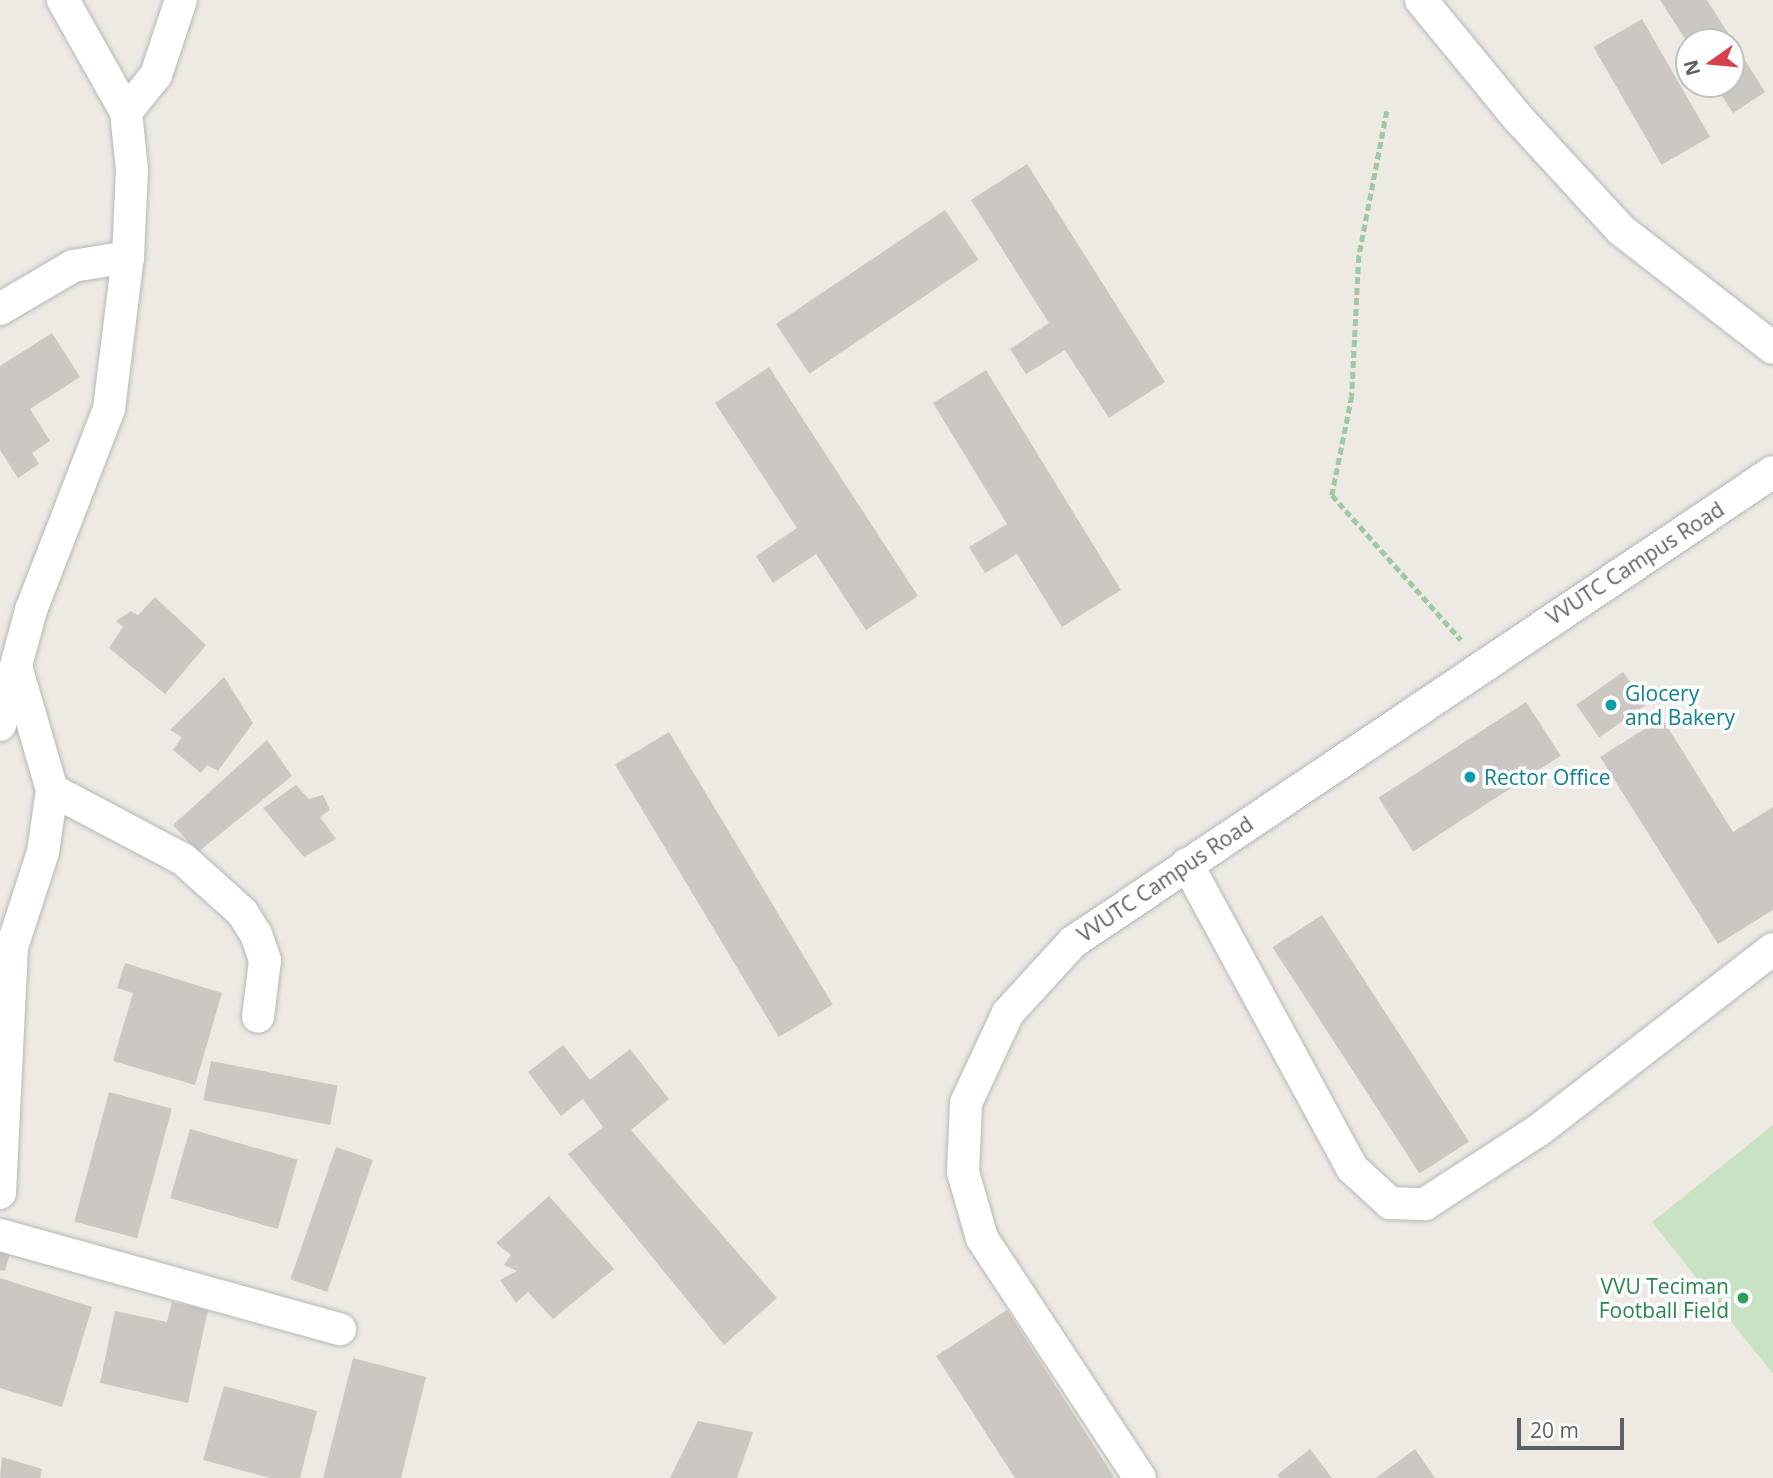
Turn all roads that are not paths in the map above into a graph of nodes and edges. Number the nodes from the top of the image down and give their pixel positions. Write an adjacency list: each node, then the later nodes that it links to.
1 (63, 0): 4 (street)
2 (181, 0): 4 (street)
3 (1421, 0): 7 (street)
4 (126, 112): 5 (street)
5 (128, 257): 6 (street); 9 (street)
6 (0, 309)
7 (1773, 348)
8 (1773, 472): 12 (street, VVUTC Campus Road)
9 (16, 666): 10 (street); 11 (street)
10 (0, 725)
11 (52, 790): 14 (street); 15 (street)
12 (1187, 864): 13 (street); 18 (street, VVUTC Campus Road)
13 (1773, 949)
14 (258, 1017)
15 (0, 1193)
16 (0, 1235): 17 (street)
17 (340, 1329)
18 (1140, 1478)

